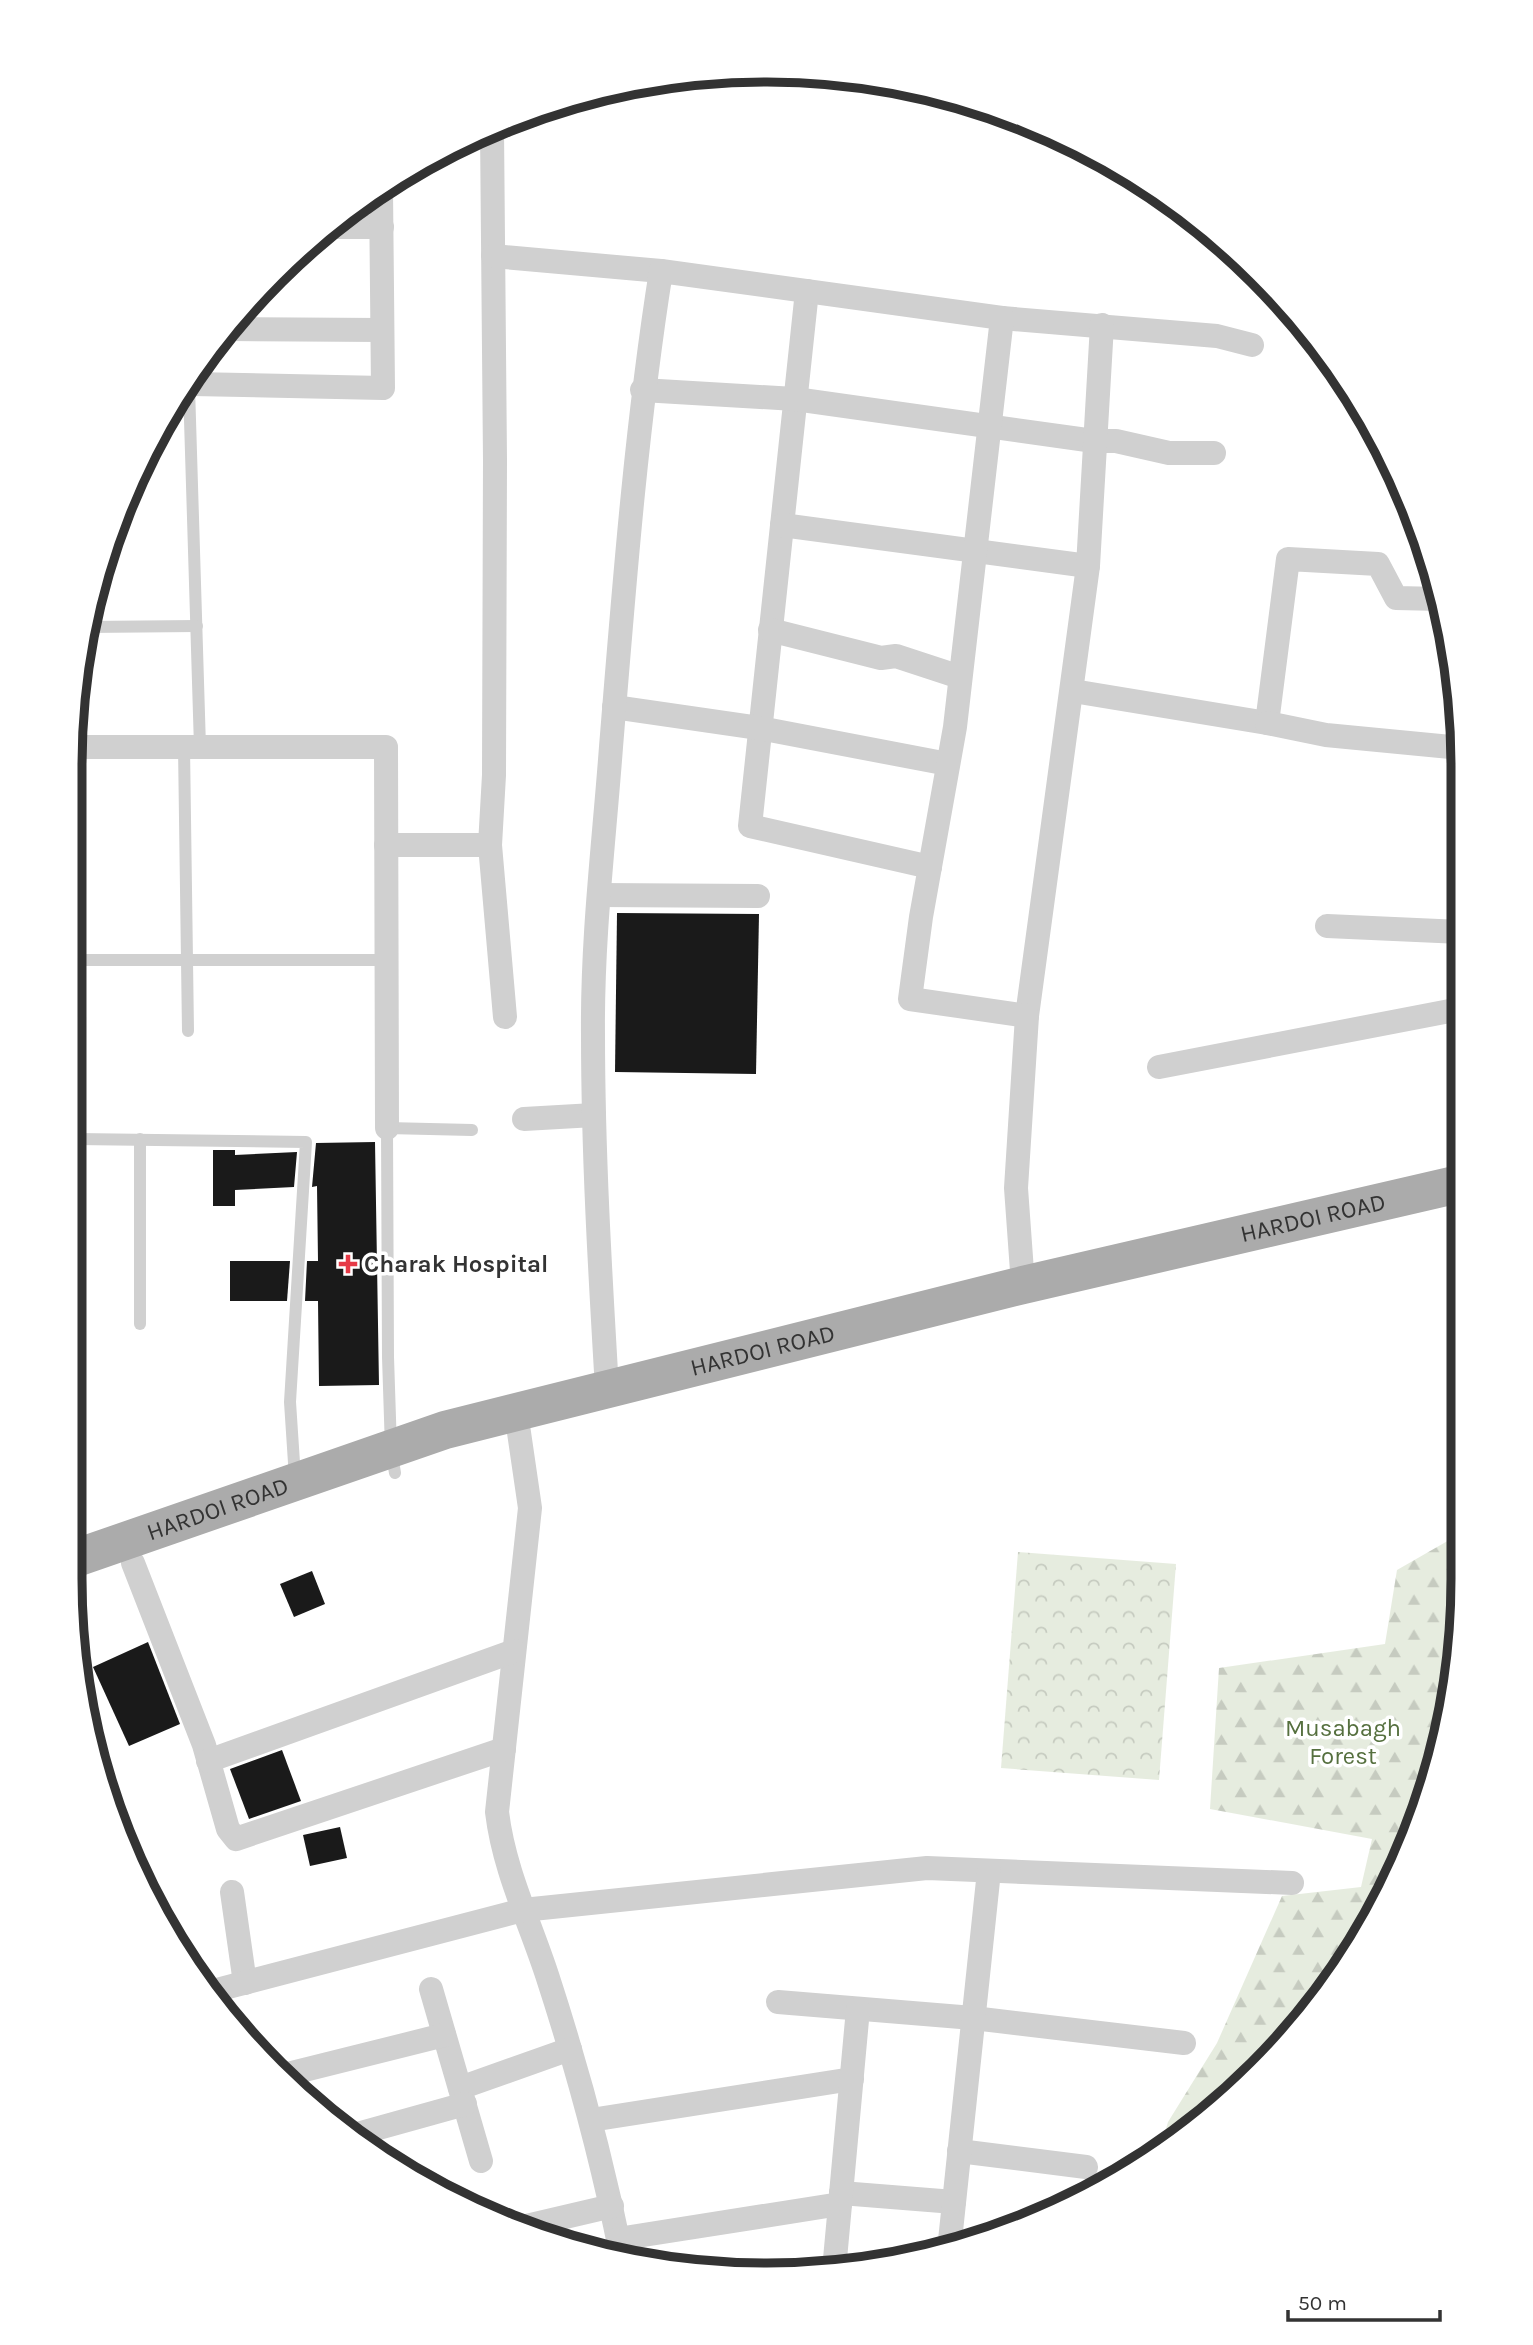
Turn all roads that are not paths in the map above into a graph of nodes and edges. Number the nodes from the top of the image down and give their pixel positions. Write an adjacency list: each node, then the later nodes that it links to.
1 (492, 140): 5 (street)
2 (381, 201): 4 (street)
3 (346, 227): 4 (street)
4 (382, 228): 11 (street)
5 (493, 256): 6 (street); 37 (street)
6 (661, 271): 7 (street); 14 (street)
7 (807, 291): 8 (street); 16 (street)
8 (1002, 318): 9 (street); 17 (street)
9 (1102, 325): 12 (street); 18 (street)
10 (241, 329): 11 (street)
11 (382, 330): 13 (street)
12 (1252, 345)
13 (199, 385)
14 (642, 390): 16 (street); 29 (street)
15 (191, 397): 25 (lane)
16 (795, 399): 17 (street); 20 (street)
17 (989, 427): 18 (street); 21 (street)
18 (1094, 441): 19 (street); 22 (street)
19 (1214, 453)
20 (782, 525): 21 (street); 26 (street)
21 (974, 552): 22 (street); 27 (street)
22 (1088, 566): 28 (street)
23 (1429, 599): 30 (street)
24 (97, 626): 25 (lane)
25 (197, 626): 33 (lane)
26 (769, 630): 27 (street); 31 (street)
27 (960, 677): 35 (street)
28 (1073, 691): 30 (street); 47 (street)
29 (614, 707): 31 (street); 39 (street)
30 (1267, 723): 34 (street)
31 (760, 728): 35 (street); 38 (street)
32 (83, 747): 33 (street)
33 (192, 747): 36 (street); 44 (lane)
34 (1450, 747)
35 (948, 764): 38 (street)
36 (386, 845): 37 (street); 45 (street)
37 (490, 845): 48 (street)
38 (930, 867): 47 (street)
39 (599, 895): 40 (street); 51 (street)
40 (758, 896)
41 (1327, 926): 42 (street)
42 (1451, 932)
43 (82, 960): 44 (lane)
44 (188, 960): 45 (lane); 49 (lane)
45 (387, 961): 53 (street)
46 (1451, 1011): 50 (street)
47 (1027, 1016): 59 (street)
48 (505, 1017)
49 (188, 1031)
50 (1159, 1067)
51 (594, 1115): 52 (street); 62 (street)
52 (524, 1119)
53 (387, 1128): 54 (lane); 64 (lane)
54 (472, 1130)
55 (82, 1139): 56 (lane)
56 (140, 1139): 61 (lane); 65 (lane)
57 (1451, 1186): 59 (main road, HARDOI ROAD)
58 (1451, 1211): 60 (main road, HARDOI ROAD)
59 (1023, 1285): 60 (main road, HARDOI ROAD)
60 (980, 1308): 62 (main road, HARDOI ROAD); 63 (main road, HARDOI ROAD)
61 (141, 1324)
62 (607, 1389): 63 (main road, HARDOI ROAD)
63 (519, 1424): 64 (main road, HARDOI ROAD); 69 (street)
64 (393, 1461): 65 (main road, HARDOI ROAD); 67 (main road, HARDOI ROAD)
65 (296, 1482): 66 (main road, HARDOI ROAD)
66 (82, 1556)
67 (133, 1563): 68 (main road, HARDOI ROAD); 71 (street)
68 (82, 1581)
69 (514, 1651): 70 (street); 71 (street)
70 (503, 1748): 71 (street); 75 (street)
71 (208, 1761)
72 (989, 1871): 73 (street); 75 (street); 81 (street)
73 (1292, 1883)
74 (232, 1892): 76 (street)
75 (523, 1910): 76 (street); 84 (street)
76 (245, 1983): 77 (street)
77 (220, 1989)
78 (431, 1989): 82 (street)
79 (778, 2002): 80 (street)
80 (858, 2009): 81 (street); 86 (street)
81 (973, 2018): 83 (street); 90 (street)
82 (444, 2035): 85 (street); 87 (street)
83 (1184, 2043)
84 (570, 2049): 87 (street); 88 (street)
85 (294, 2073)
86 (852, 2079): 88 (street); 93 (street)
87 (463, 2096): 89 (street); 91 (street)
88 (591, 2120): 95 (street)
89 (364, 2131)
90 (959, 2151): 92 (street); 94 (street)
91 (481, 2161)
92 (1086, 2167)
93 (841, 2198): 94 (street); 98 (street); 99 (street)
94 (954, 2202): 97 (street)
95 (612, 2206): 96 (street); 98 (street)
96 (539, 2223)
97 (950, 2237)
98 (620, 2246)
99 (835, 2259)

